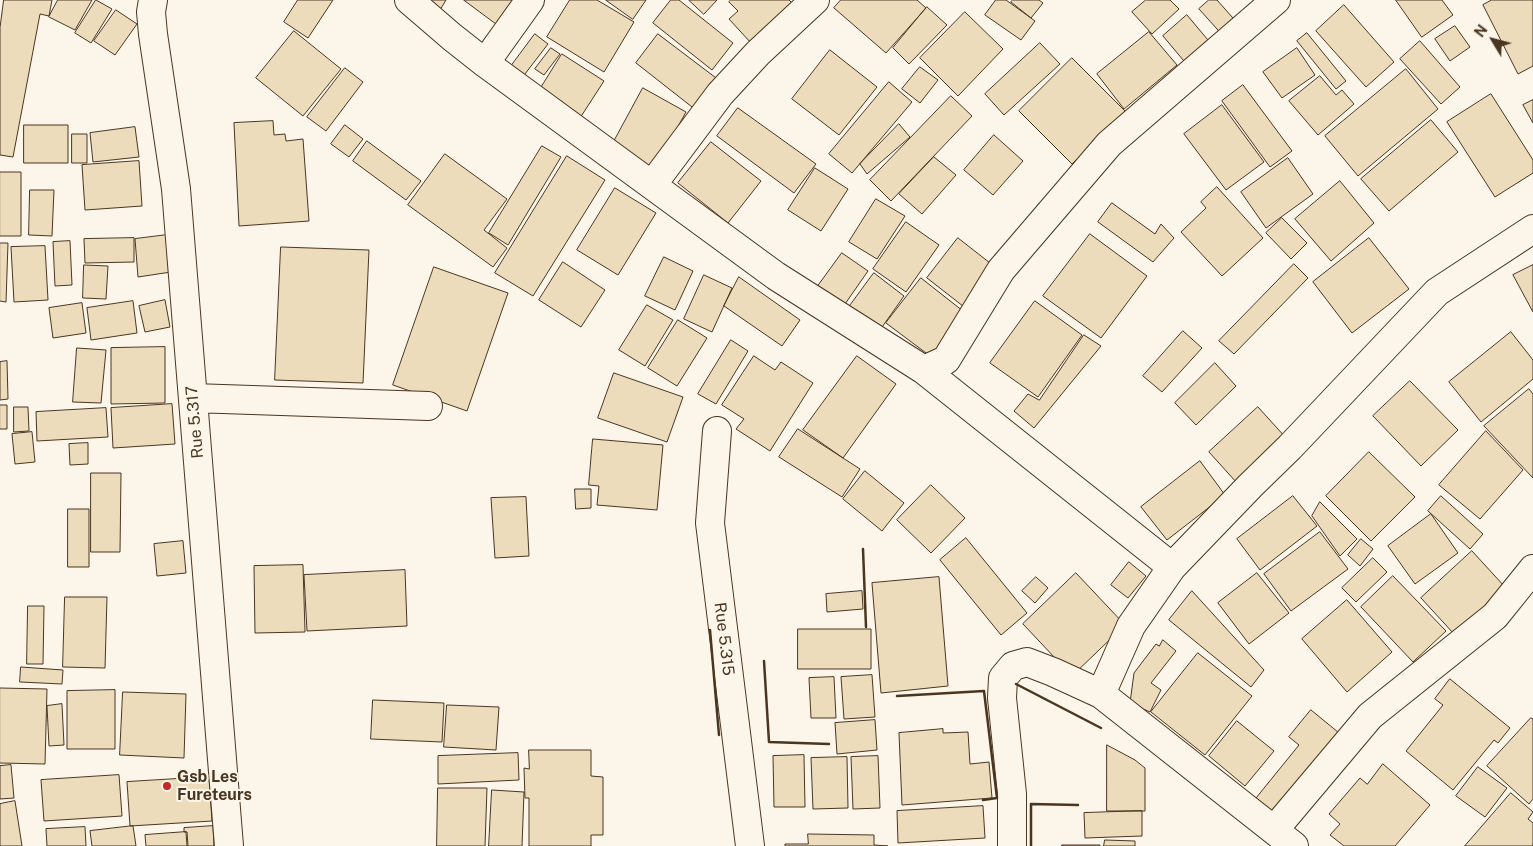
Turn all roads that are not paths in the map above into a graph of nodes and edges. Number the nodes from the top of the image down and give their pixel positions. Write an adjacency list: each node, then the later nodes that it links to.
1 (154, 0): 10 (street, Rue 5.317)
2 (409, 0): 6 (street)
3 (530, 0): 6 (street)
4 (815, 0): 7 (street)
5 (1276, 0): 9 (street)
6 (485, 63): 7 (street)
7 (652, 185): 9 (street)
8 (1533, 230): 13 (street)
9 (924, 370): 13 (street)
10 (193, 398): 11 (street); 17 (street, Rue 5.317)
11 (428, 406)
12 (717, 431): 18 (street, Rue 5.315)
13 (1172, 567): 15 (street)
14 (1533, 570): 16 (street)
15 (1101, 694): 16 (street); 19 (street)
16 (1284, 838)
17 (228, 846)
18 (750, 846)
19 (1012, 846)

